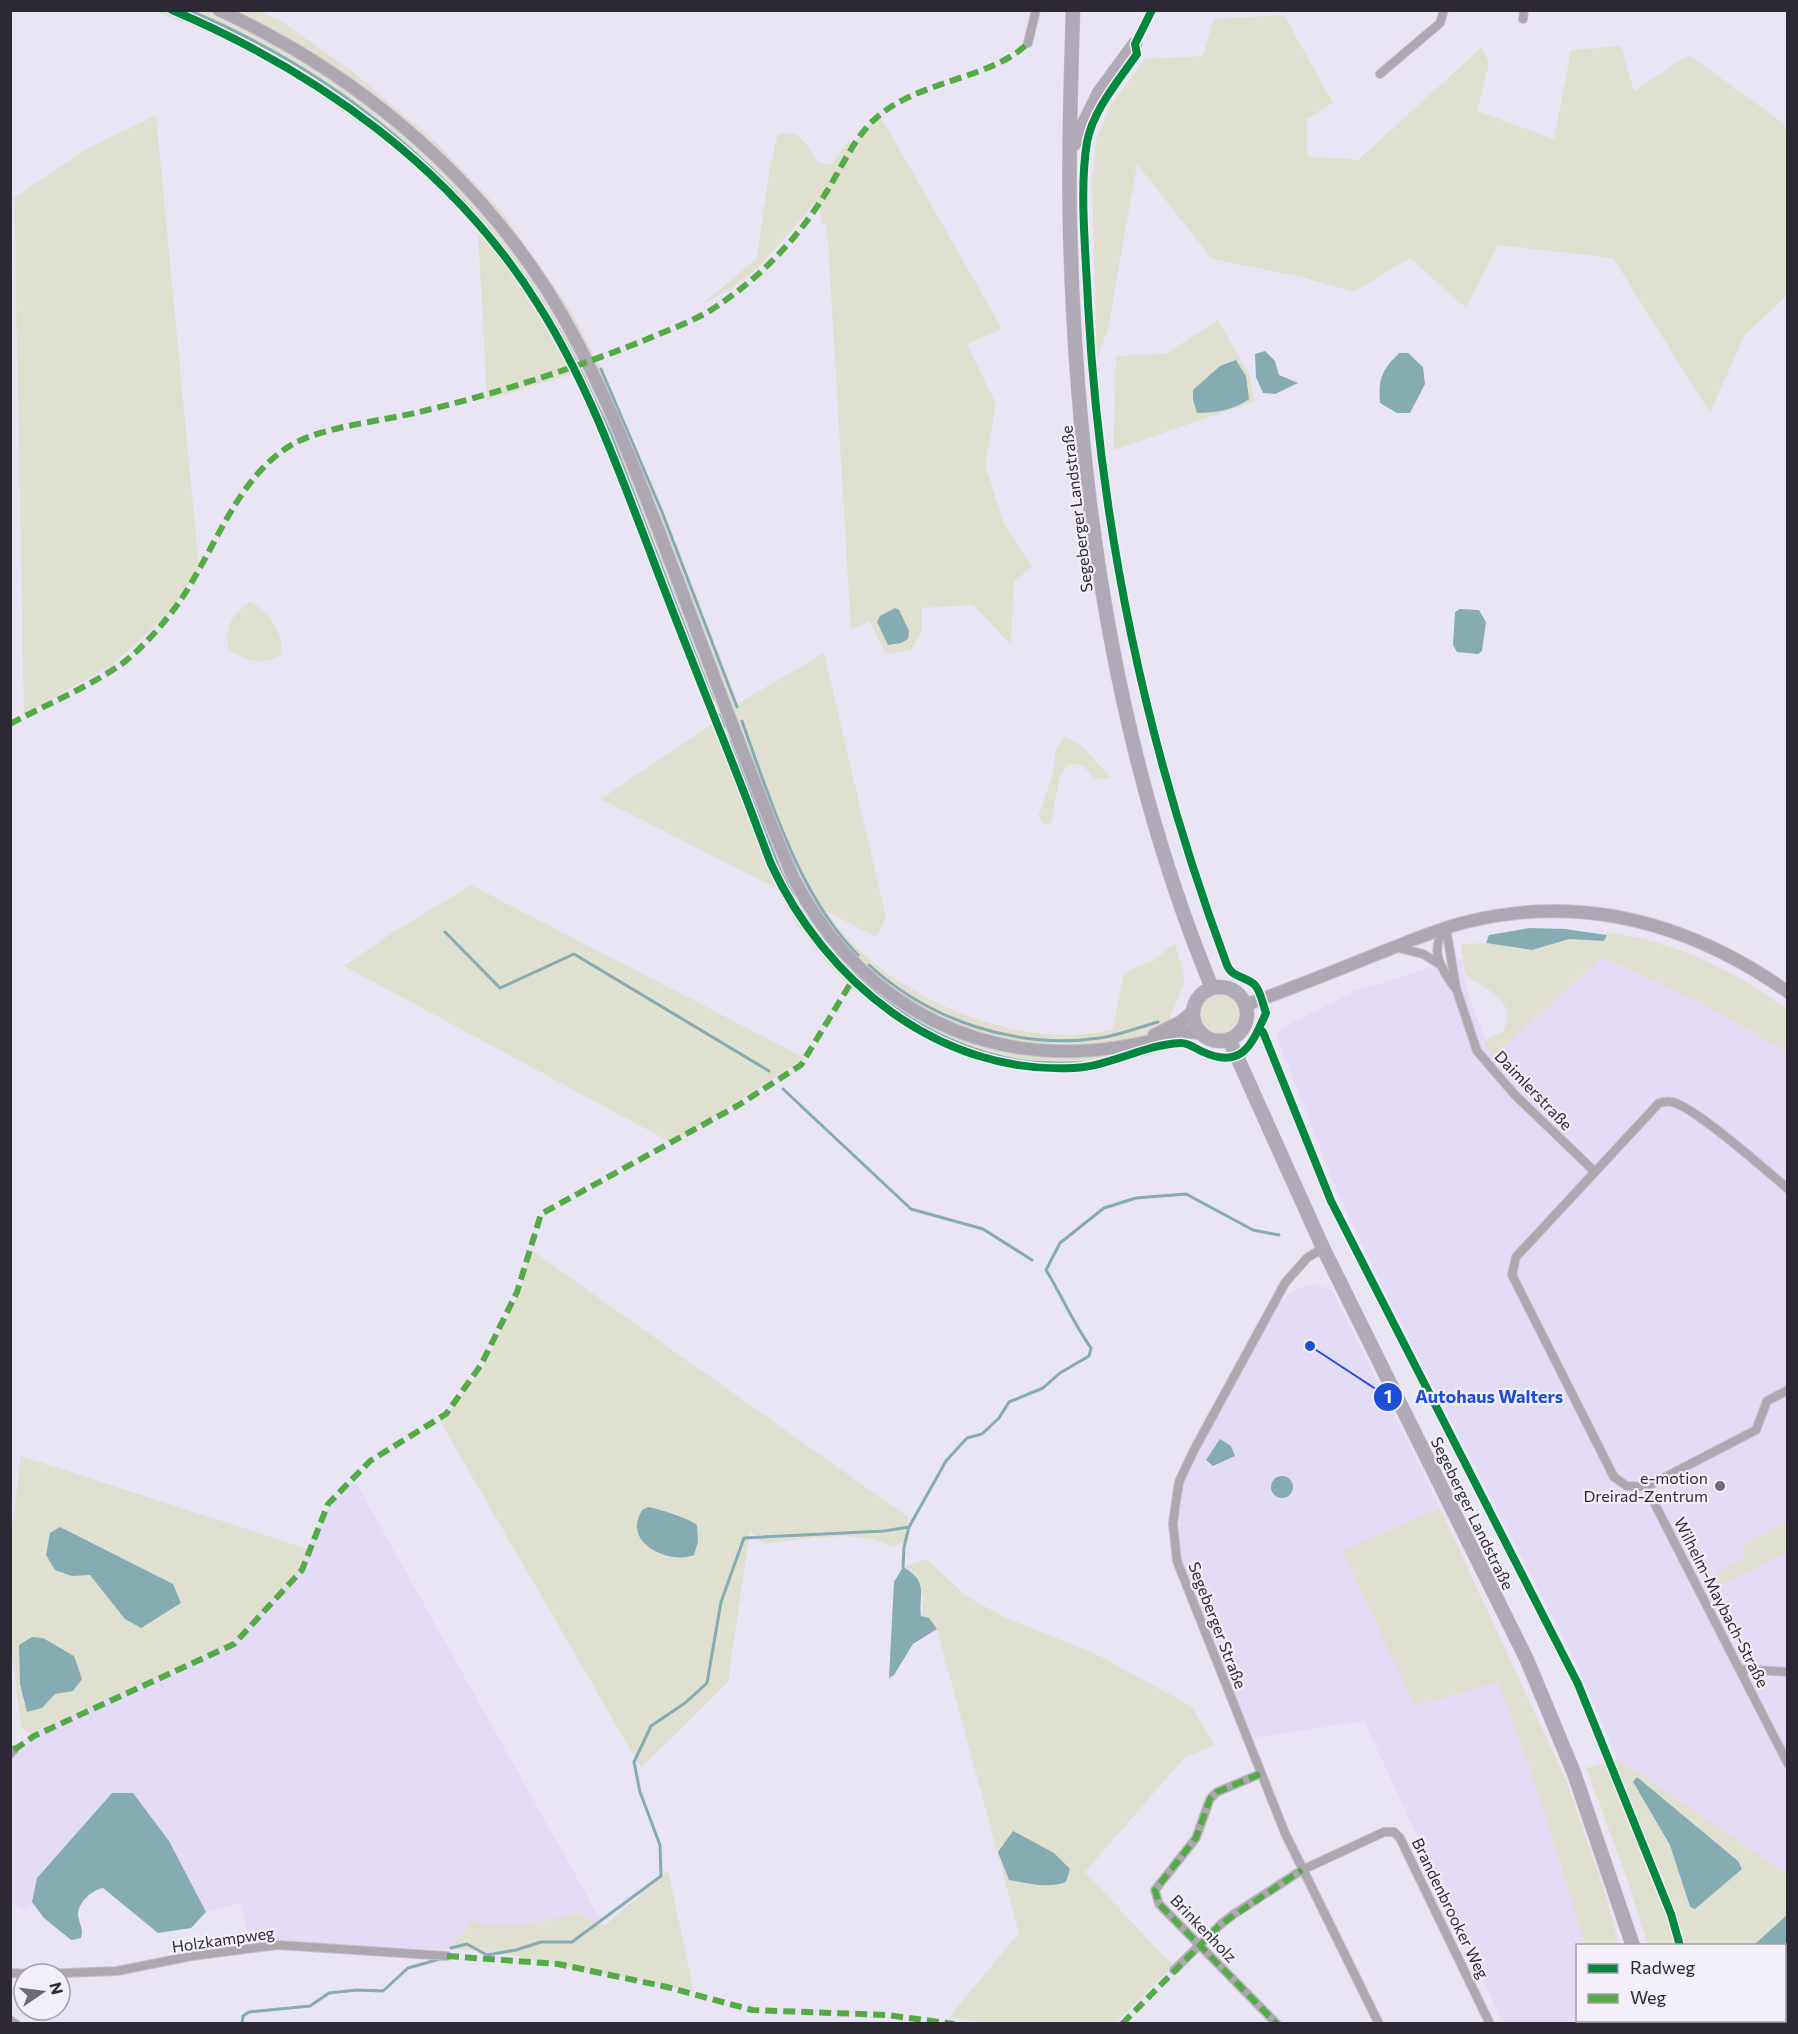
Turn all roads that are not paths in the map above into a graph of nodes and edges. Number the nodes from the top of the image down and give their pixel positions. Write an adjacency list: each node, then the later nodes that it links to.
1 (219, 10): 20 (main road)
2 (1036, 10): 6 (street)
3 (1073, 10): 9 (main road, Segeberger Landstraße)
4 (1152, 10): 7 (street)
5 (1444, 10): 8 (street)
6 (1028, 43)
7 (1135, 44): 9 (main road)
8 (1380, 74)
9 (1070, 154): 13 (main road, Segeberger Landstraße)
10 (1446, 928): 11 (main road); 12 (street); 14 (street, Daimlerstraße); 15 (main road)
11 (1395, 947): 12 (street); 16 (main road)
12 (1441, 966): 14 (street, Daimlerstraße)
13 (1212, 988): 16 (main road); 17 (main road)
14 (1456, 988): 21 (street, Daimlerstraße)
15 (1788, 992)
16 (1245, 1005): 19 (main road)
17 (1193, 1011): 18 (main road); 20 (main road)
18 (1200, 1033): 19 (main road); 20 (main road)
19 (1229, 1039): 23 (main road, Segeberger Landstraße)
20 (1145, 1040)
21 (1594, 1171): 22 (street); 25 (street)
22 (1788, 1189)
23 (1323, 1248): 29 (street, Segeberger Straße); 31 (main road, Segeberger Landstraße)
24 (1788, 1390): 25 (street)
25 (1646, 1487): 26 (street, Wilhelm-Maybach-Straße)
26 (1741, 1669): 27 (street); 28 (street, Wilhelm-Maybach-Straße)
27 (1788, 1672)
28 (1788, 1764)
29 (1260, 1774): 30 (street, Segeberger Straße); 32 (street, Brinkenholz)
30 (1302, 1870): 32 (street); 39 (street, Segeberger Straße); 40 (street, Brandenbrooker Weg)
31 (1632, 1944)
32 (1199, 1945): 34 (street); 38 (street, Brinkenholz)
33 (447, 1956): 35 (street, Holzkampweg)
34 (1174, 1970)
35 (72, 1973)
36 (10, 2020): 37 (street)
37 (16, 2024)
38 (1277, 2024)
39 (1379, 2024)
40 (1490, 2024)

